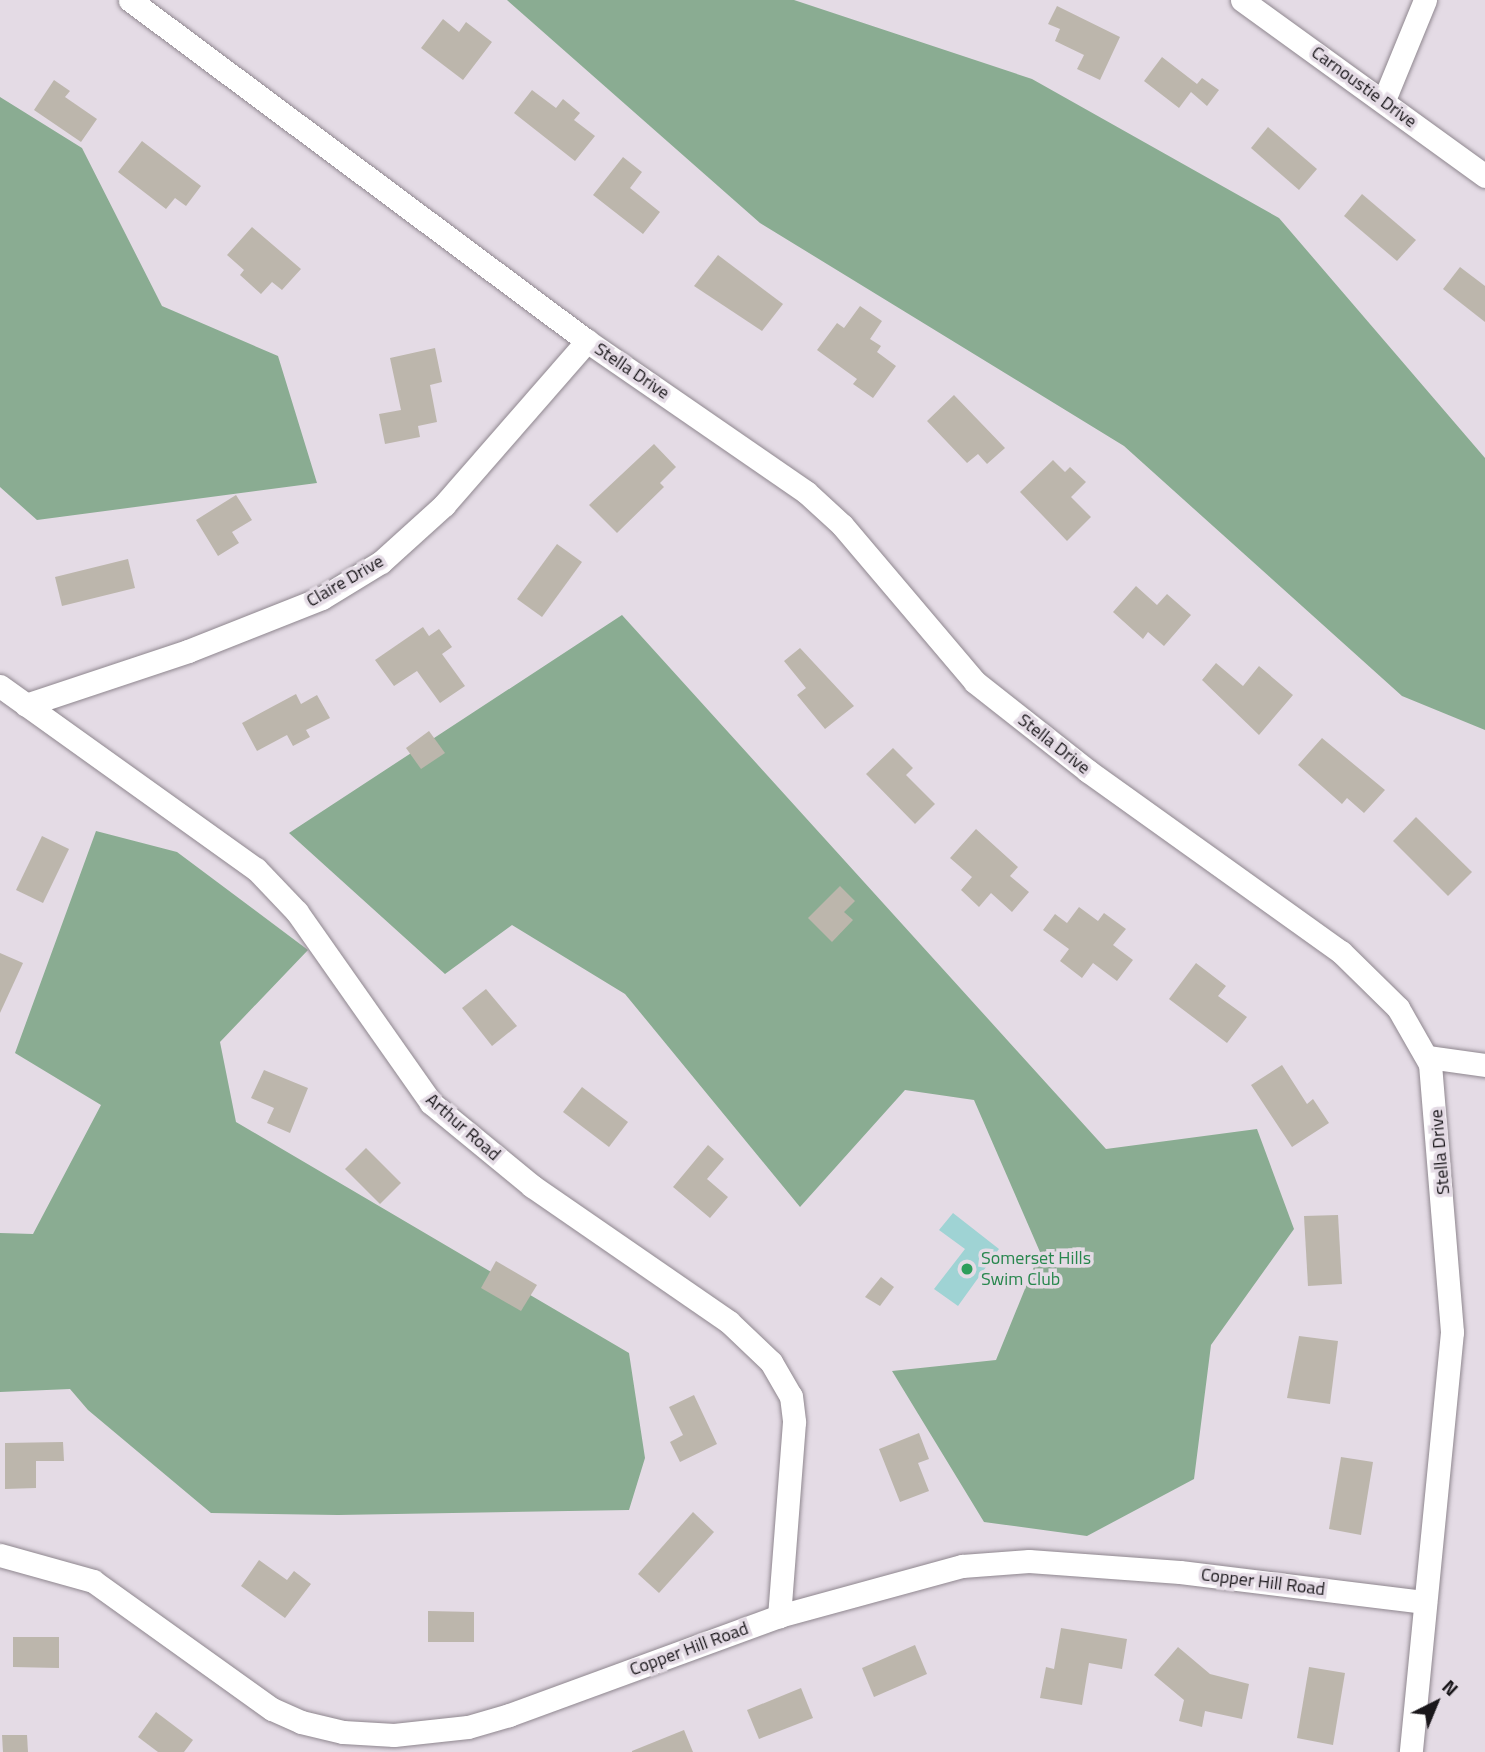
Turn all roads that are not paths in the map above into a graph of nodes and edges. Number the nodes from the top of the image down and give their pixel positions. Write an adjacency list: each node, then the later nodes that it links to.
1 (130, 0): 6 (street, Stella Drive)
2 (1242, 0): 4 (street, Carnoustie Drive)
3 (1425, 0): 4 (street)
4 (1384, 100): 5 (street, Carnoustie Drive)
5 (1485, 176)
6 (587, 341): 7 (street, Claire Drive); 8 (street, Stella Drive)
7 (9, 699): 12 (street, Arthur Road)
8 (1427, 1057): 9 (street); 11 (street, Stella Drive)
9 (1485, 1065)
10 (0, 1555): 12 (street, Copper Hill Road)
11 (1425, 1602): 12 (street, Copper Hill Road); 13 (street, Stella Drive)
12 (779, 1616)
13 (1411, 1752)

